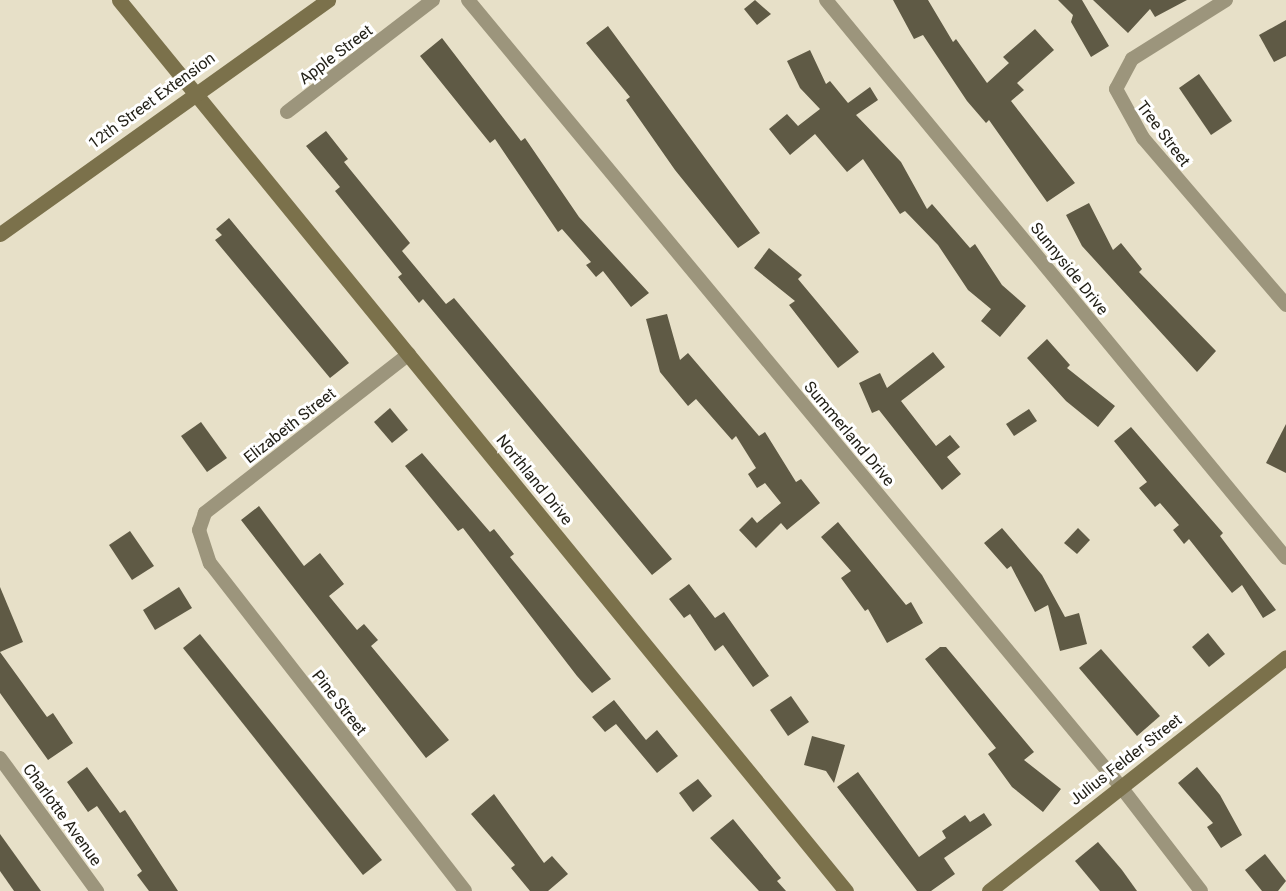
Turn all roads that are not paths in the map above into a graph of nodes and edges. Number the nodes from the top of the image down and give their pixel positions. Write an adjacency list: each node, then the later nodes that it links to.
1 (119, 0): 7 (street, Northland Drive)
2 (327, 0): 7 (street, 12th Street Extension)
3 (433, 0): 8 (street, Apple Street)
4 (468, 0): 16 (street, Summerland Drive)
5 (826, 0): 13 (street, Sunnyside Drive)
6 (1226, 0): 10 (street, Tree Street)
7 (195, 91): 9 (street, 12th Street Extension); 11 (street, Northland Drive)
8 (287, 112)
9 (0, 234)
10 (1286, 305)
11 (409, 354): 12 (street, Elizabeth Street); 19 (street, Northland Drive)
12 (199, 530): 18 (street, Pine Street)
13 (1286, 558)
14 (1286, 657): 16 (street, Julius Felder Street)
15 (0, 758): 17 (street, Charlotte Avenue)
16 (1120, 787): 20 (street, Julius Felder Street); 21 (street, Summerland Drive)
17 (97, 891)
18 (465, 891)
19 (846, 891)
20 (989, 891)
21 (1201, 891)

